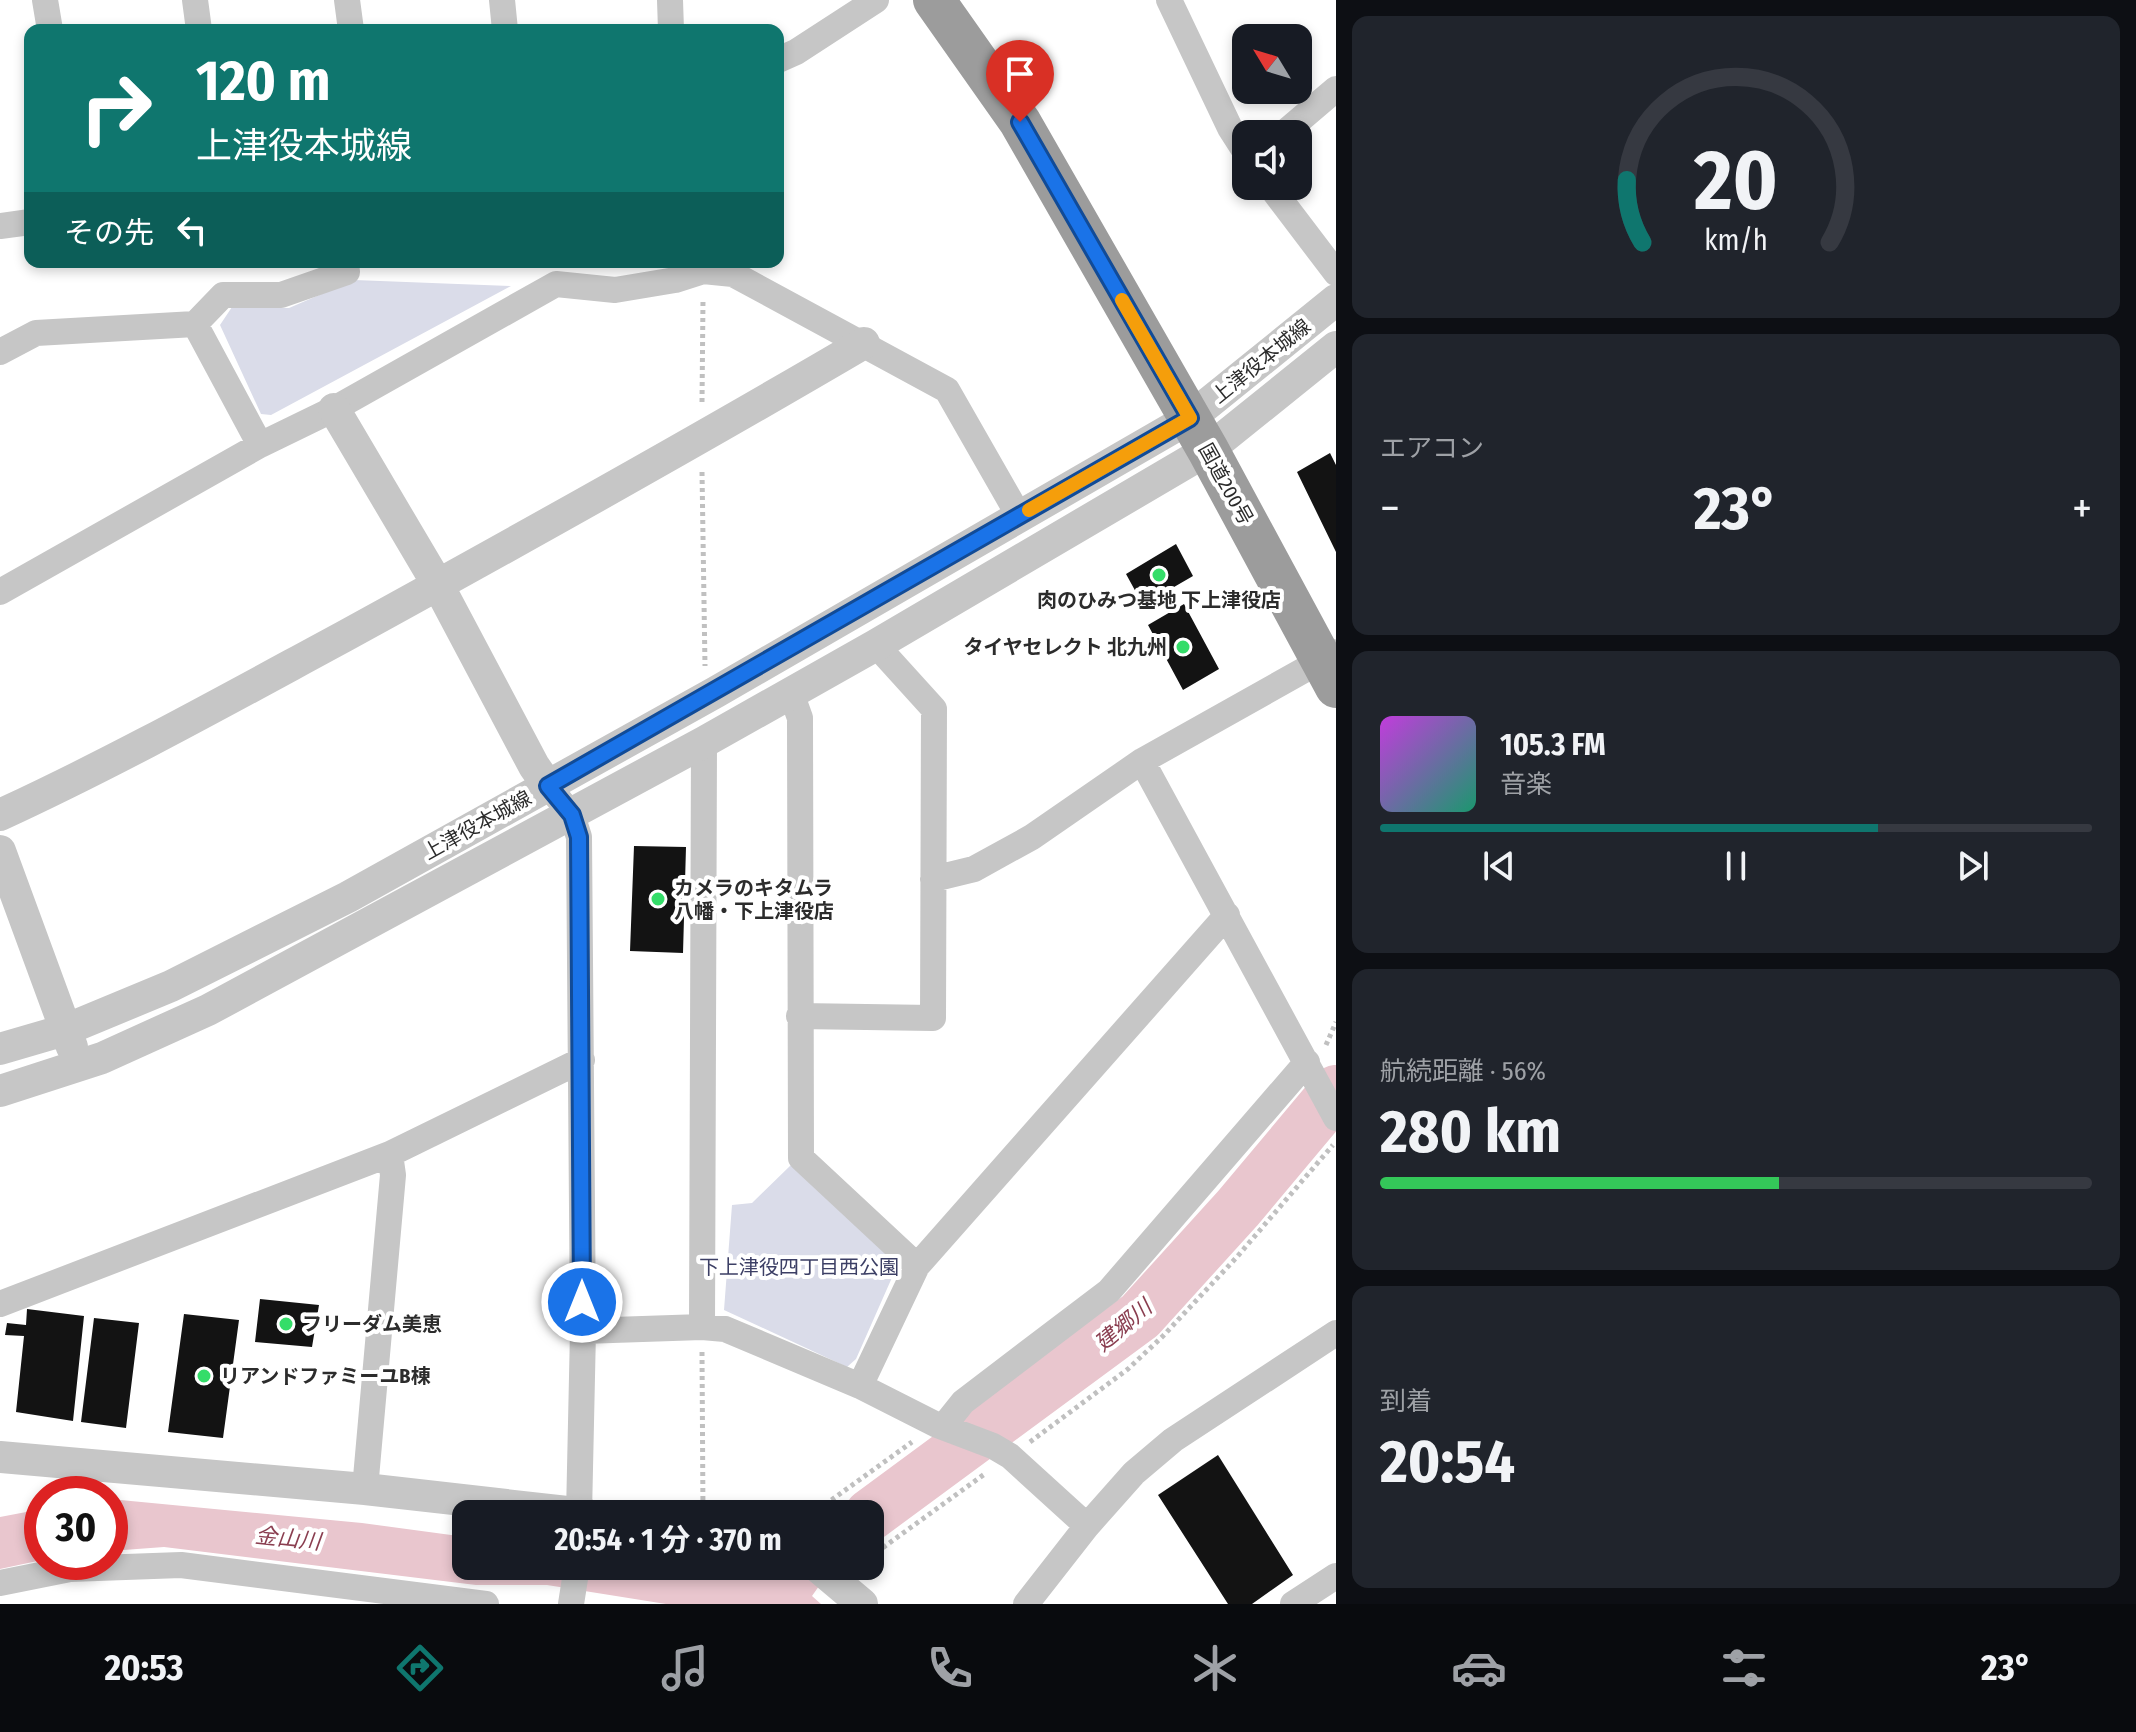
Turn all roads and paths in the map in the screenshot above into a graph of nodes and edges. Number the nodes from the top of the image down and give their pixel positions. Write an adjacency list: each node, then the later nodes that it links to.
1 (45, 0): 9 (street)
2 (195, 0): 10 (street)
3 (347, 0): 11 (street)
4 (502, 0): 12 (street)
5 (670, 0): 13 (street)
6 (876, 0): 14 (street)
7 (934, 0): 30 (highway, 国道200号)
8 (1169, 0): 17 (street)
9 (49, 24)
10 (198, 24)
11 (350, 24)
12 (504, 24)
13 (671, 24)
14 (784, 57)
15 (1336, 89): 16 (street)
16 (1299, 120)
17 (1232, 131)
18 (1281, 200): 23 (street)
19 (24, 223): 20 (street)
20 (0, 226)
21 (347, 268): 25 (street)
22 (674, 271): 26 (street); 29 (street)
23 (1336, 273)
24 (1336, 300): 30 (street, 上津役本城線)
25 (195, 324): 28 (street); 31 (street)
26 (864, 343): 32 (street); 33 (street)
27 (1336, 347): 30 (street, 上津役本城線)
28 (0, 352)
29 (334, 409): 31 (street); 33 (street)
30 (1199, 434): 32 (street, 上津役本城線); 36 (street, 上津役本城線); 37 (highway, 国道200号)
31 (260, 445): 34 (street)
32 (1019, 516): 42 (street, 上津役本城線)
33 (438, 585): 42 (street); 43 (street)
34 (0, 592)
35 (704, 598): 38 (path)
36 (876, 645): 39 (street, 上津役本城線); 46 (street)
37 (1331, 665): 41 (street)
38 (705, 667)
39 (791, 693): 40 (street, 上津役本城線); 48 (street)
40 (704, 742): 44 (street, 上津役本城線); 60 (street)
41 (1142, 761): 46 (street); 47 (street)
42 (548, 786): 44 (street); 49 (street, 上津役本城線)
43 (0, 815)
44 (572, 815): 51 (street); 52 (street, 上津役本城線)
45 (0, 851): 49 (street)
46 (933, 879): 48 (street)
47 (1227, 915): 53 (street); 58 (street)
48 (799, 1016): 58 (street)
49 (65, 1030): 50 (street, 上津役本城線); 52 (street)
50 (0, 1049)
51 (582, 1060): 57 (street); 61 (street)
52 (79, 1065): 54 (street, 上津役本城線)
53 (1310, 1070): 55 (street); 64 (street)
54 (0, 1091)
55 (1336, 1118)
56 (1336, 1140): 65 (path)
57 (390, 1154): 59 (street); 67 (street)
58 (917, 1266): 63 (street)
59 (0, 1304)
60 (702, 1327): 61 (street); 63 (street); 70 (path)
61 (583, 1331): 69 (street)
62 (1336, 1333): 72 (street)
63 (860, 1386): 64 (street)
64 (944, 1428): 65 (street); 71 (path)
65 (1002, 1451): 72 (street); 73 (path)
66 (0, 1457): 67 (street)
67 (365, 1489): 68 (street)
68 (459, 1500)
69 (579, 1500)
70 (703, 1500)
71 (833, 1500)
72 (1087, 1526): 80 (street)
73 (884, 1546)
74 (1336, 1576): 81 (street)
75 (835, 1580): 79 (street)
76 (0, 1583): 77 (street)
77 (356, 1596): 78 (street)
78 (486, 1604)
79 (862, 1604)
80 (1026, 1604)
81 (1293, 1604)

